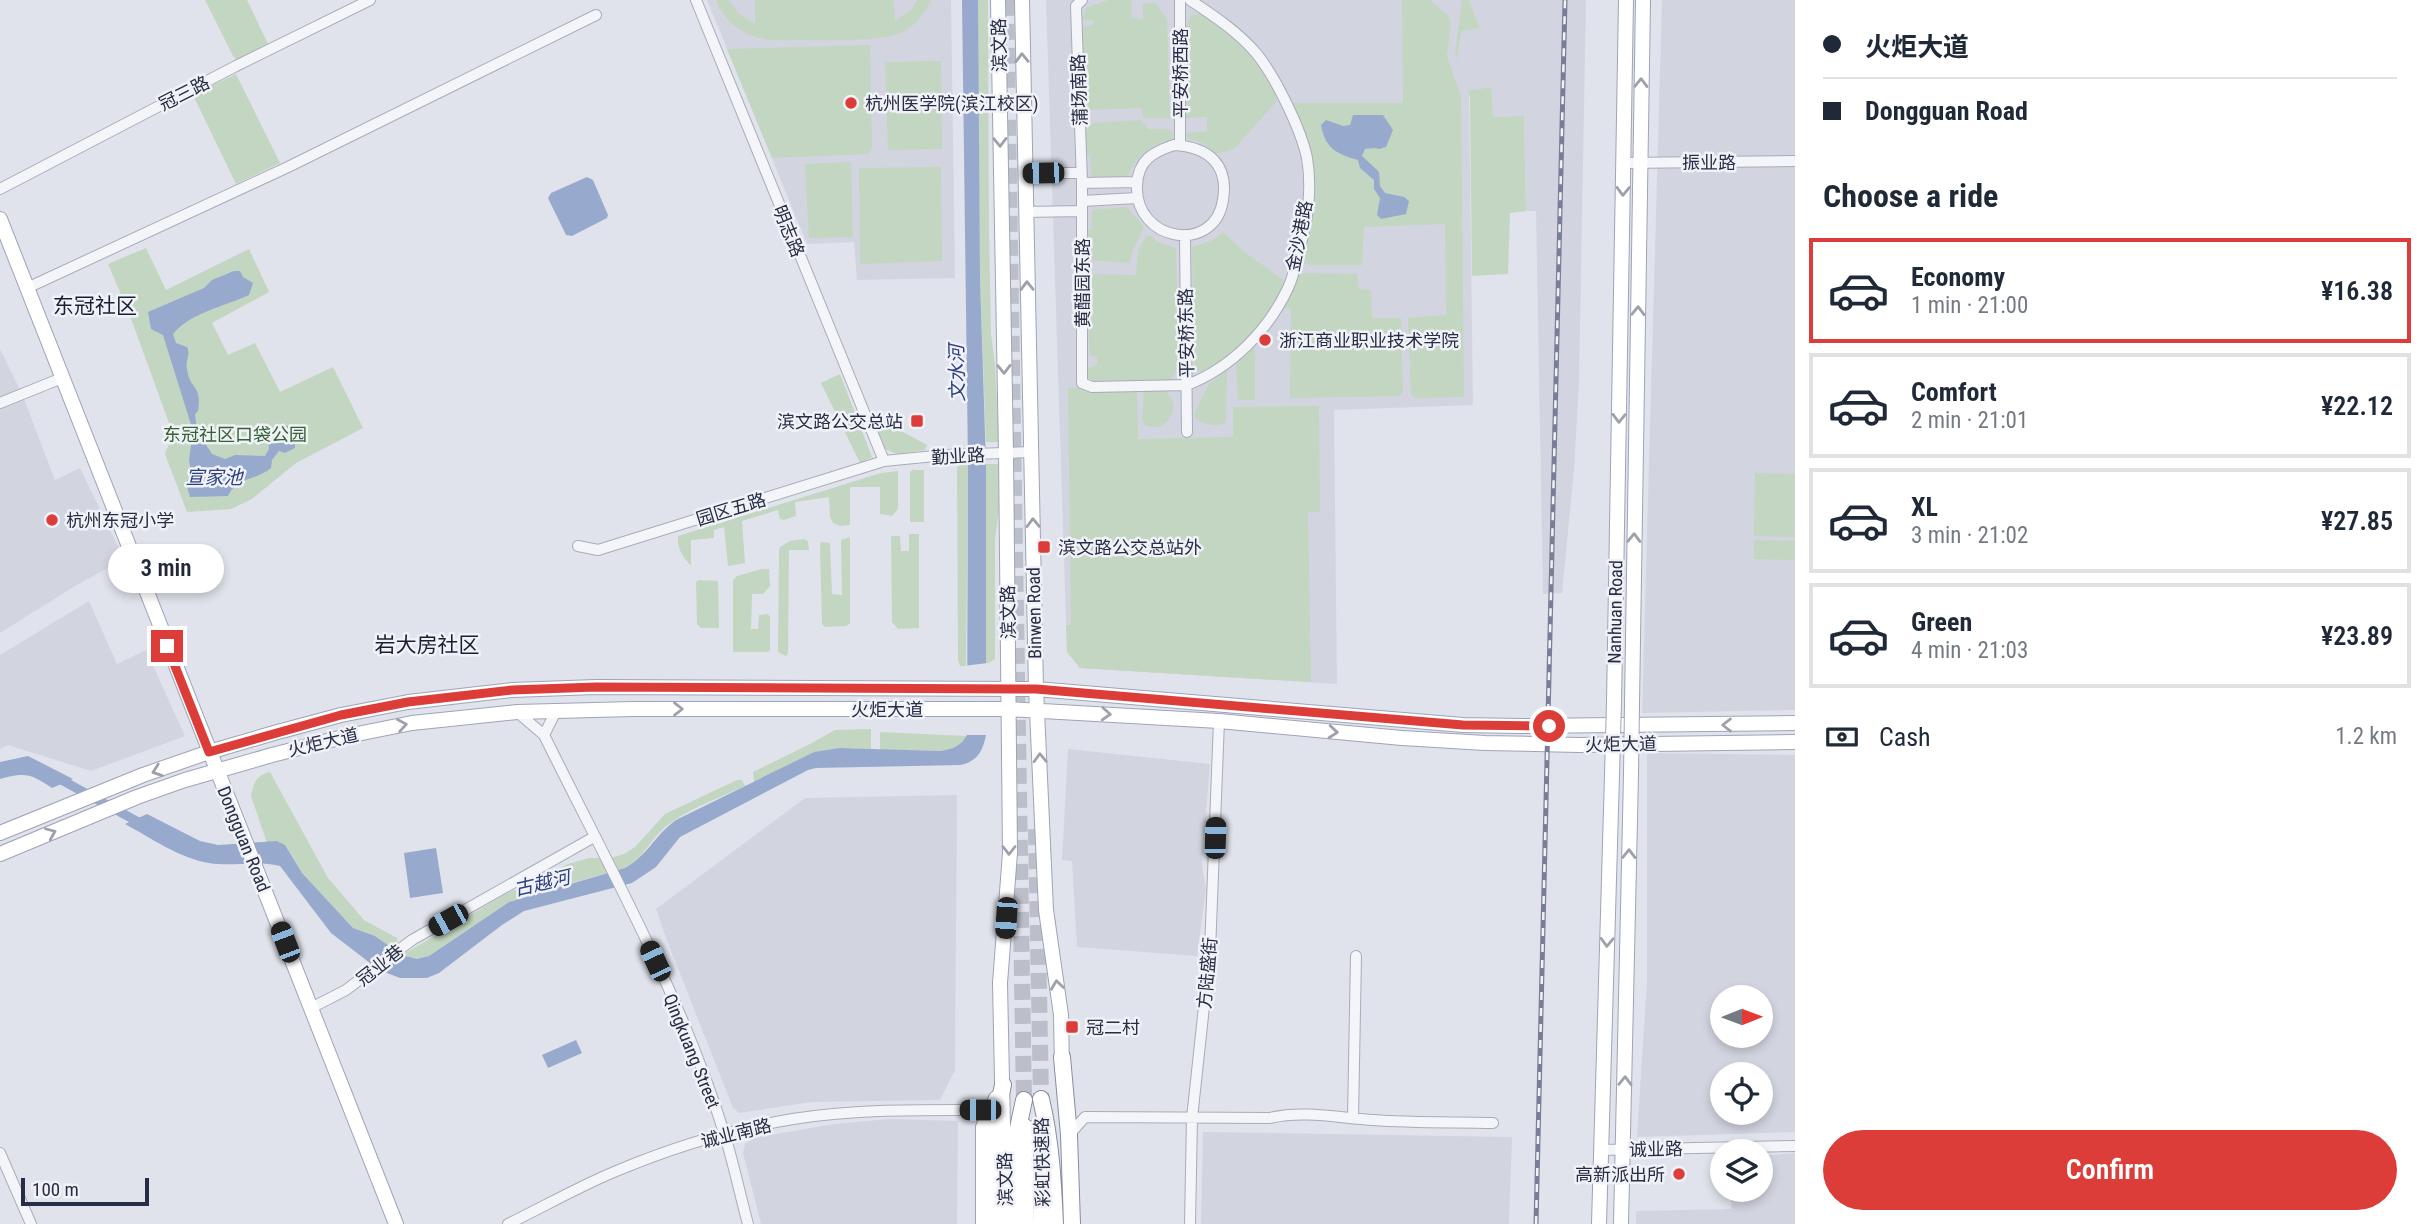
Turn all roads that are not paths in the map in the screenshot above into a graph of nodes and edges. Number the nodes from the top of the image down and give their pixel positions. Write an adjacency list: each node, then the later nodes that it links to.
1 (370, 0): 18 (street, 冠三路)
2 (696, 0): 31 (street, 明志路)
3 (998, 0): 30 (main road, 滨文路, one-way to 30)
4 (1021, 0): 15 (main road, Binwen Road, one-way to 4)
5 (1082, 0): 16 (street, 蒲场南路)
6 (1180, 0): 11 (street, 平安桥西路)
7 (1190, 0): 26 (street, 金沙港路)
8 (1626, 0): 14 (main road, Nanhuan Road)
9 (1643, 0): 13 (main road, Nanhuan Road, one-way to 9)
10 (596, 15): 24 (street)
11 (1180, 145): 17 (street); 23 (street)
12 (1795, 161): 13 (street, 振业路)
13 (1640, 162): 14 (street, 振业路); 63 (main road, Nanhuan Road, one-way to 13, bridge)
14 (1623, 163): 64 (main road, Nanhuan Road, one-way to 64, bridge)
15 (1024, 173): 16 (street); 21 (main road, Binwen Road)
16 (1082, 178): 17 (street); 20 (street, 黄醋园东路)
17 (1137, 182): 19 (street)
18 (0, 189)
19 (1137, 198): 20 (street); 23 (street)
20 (1082, 206): 21 (street); 26 (street, 黄醋园东路)
21 (1025, 212): 29 (main road, Binwen Road, one-way to 21)
22 (0, 219): 24 (main road, Dongguan Road)
23 (1185, 235): 26 (street, 平安桥东路)
24 (27, 288): 25 (main road, Dongguan Road)
25 (62, 378): 27 (street); 45 (main road, Dongguan Road)
26 (1187, 385): 28 (street, 平安桥东路)
27 (0, 403)
28 (1187, 432)
29 (1031, 452): 30 (street, 勤业路); 35 (main road, Binwen Road, one-way to 29)
30 (1000, 453): 31 (street, 勤业路); 34 (main road, 滨文路)
31 (884, 461): 32 (street, 园区五路)
32 (578, 546)
33 (634, 687): 34 (main road, 火炬大道); 37 (main road); 45 (main road, 火炬大道)
34 (1009, 689): 35 (main road, 火炬大道); 38 (main road, 滨文路)
35 (1036, 689): 39 (main road, Binwen Road); 42 (main road, 火炬大道, one-way to 35)
36 (557, 709): 37 (main road, 火炬大道); 40 (main road, 火炬大道); 43 (street)
37 (633, 709): 38 (main road, 火炬大道, one-way to 38)
38 (1007, 709): 39 (main road, 火炬大道); 53 (main road, 滨文路, one-way to 53)
39 (1038, 711): 41 (main road, 火炬大道, one-way to 41); 52 (main road, Binwen Road, one-way to 39)
40 (517, 712): 43 (street, Qingkuang Street); 46 (main road, 火炬大道, one-way to 40)
41 (1219, 721): 44 (main road, 火炬大道, one-way to 44); 57 (street, 方陆盛街)
42 (1795, 723)
43 (544, 734): 48 (street, Qingkuang Street)
44 (1795, 742)
45 (209, 752): 46 (main road, Dongguan Road); 47 (main road, 火炬大道, one-way to 47)
46 (217, 771): 49 (main road, 火炬大道, one-way to 46); 51 (main road, Dongguan Road)
47 (0, 833)
48 (594, 837): 51 (street, 冠业巷); 60 (street, Qingkuang Street)
49 (0, 854)
50 (1356, 956): 58 (street)
51 (311, 1009): 67 (main road, Dongguan Road)
52 (1062, 1057): 54 (highway); 77 (main road, Binwen Road)
53 (1000, 1090): 55 (main road); 71 (highway); 72 (main road, 滨文路)
54 (1066, 1099): 56 (street); 61 (highway)
55 (982, 1116): 60 (street, 诚业南路); 70 (main road)
56 (1085, 1116): 57 (street); 61 (street)
57 (1192, 1118): 58 (street); 79 (street, 方陆盛街)
58 (1353, 1118): 59 (street)
59 (1493, 1123)
60 (724, 1134): 68 (street, 诚业南路); 69 (street, Qingkuang Street)
61 (1069, 1135): 78 (highway)
62 (1795, 1146): 63 (street, 诚业路)
63 (1624, 1149): 64 (street, 诚业路); 81 (main road, Nanhuan Road)
64 (1601, 1150): 80 (main road, Nanhuan Road)
65 (0, 1153): 66 (street)
66 (31, 1224)
67 (396, 1224)
68 (508, 1224)
69 (748, 1224)
70 (983, 1224)
71 (991, 1224)
72 (1005, 1224)
73 (1014, 1224): 74 (highway, 彩虹快速路)
74 (1026, 1224)
75 (1042, 1224): 76 (highway, 彩虹快速路)
76 (1055, 1224)
77 (1065, 1224)
78 (1072, 1224)
79 (1190, 1224)
80 (1600, 1224)
81 (1621, 1224)

